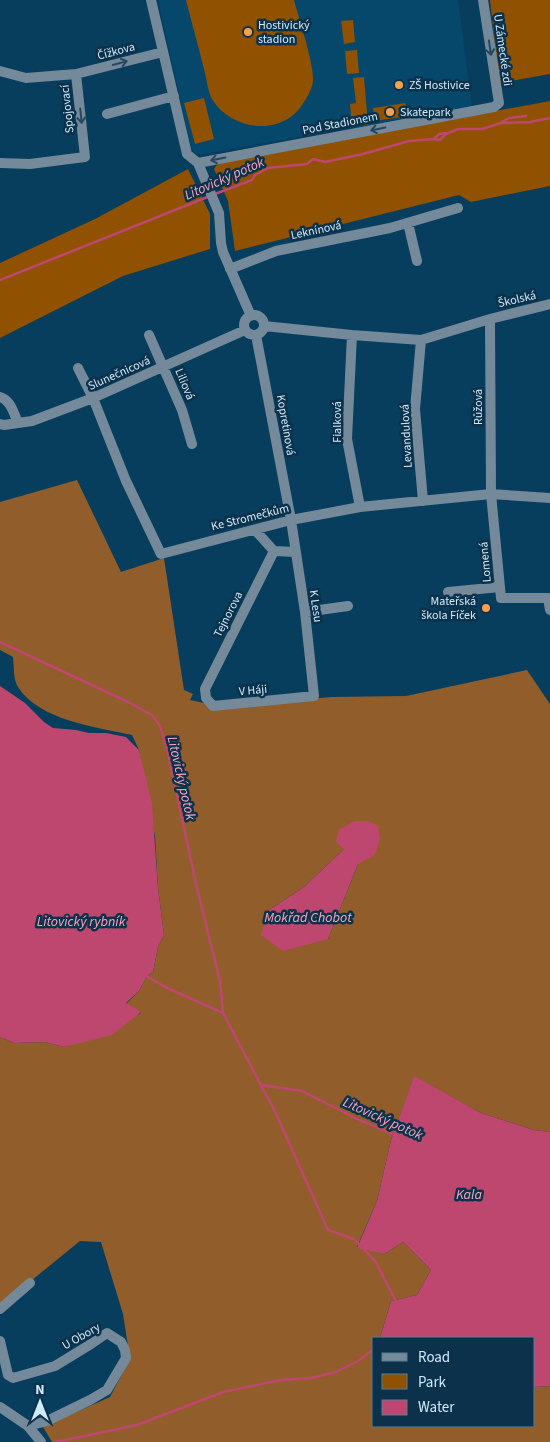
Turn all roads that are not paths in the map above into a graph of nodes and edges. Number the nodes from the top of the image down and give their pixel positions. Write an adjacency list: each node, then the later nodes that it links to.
1 (151, 0): 3 (street)
2 (483, 0): 7 (street, U Zámecké zdi, one-way to 7)
3 (163, 52): 5 (street, Čížkova, one-way to 3); 6 (street)
4 (0, 71): 5 (street, Spojovací)
5 (76, 74): 9 (street, Spojovací, one-way to 9)
6 (174, 96): 8 (street); 10 (street)
7 (499, 103): 10 (street, Pod Stadionem, one-way to 10)
8 (107, 114)
9 (3, 163): 11 (street)
10 (198, 163): 15 (street)
11 (0, 173)
12 (458, 208): 13 (street, Leknínová)
13 (408, 223): 14 (street); 15 (street, Leknínová)
14 (417, 261)
15 (230, 269): 17 (street)
16 (550, 304): 18 (street, Školská)
17 (251, 316): 19 (street); 20 (street)
18 (490, 318): 24 (street); 32 (street, Růžová)
19 (264, 326): 22 (street); 23 (street)
20 (245, 330): 22 (street); 25 (street, Slunečnicová)
21 (149, 335): 25 (street, Liliová)
22 (256, 335): 36 (street, Kopretinová)
23 (352, 335): 24 (street); 35 (street, Fialková)
24 (421, 340): 34 (street, Levandulová)
25 (164, 366): 28 (street, Slunečnicová); 31 (street, Liliová)
26 (78, 368): 28 (street, Ke Stromečkům)
27 (0, 397): 29 (street)
28 (93, 398): 29 (street, Slunečnicová); 37 (street, Ke Stromečkům)
29 (18, 423): 30 (street, Slunečnicová)
30 (0, 424)
31 (192, 444)
32 (491, 494): 33 (street, Ke Stromečkům); 34 (street, Ke Stromečkům); 40 (street, Lomená)
33 (550, 498)
34 (423, 501): 35 (street, Ke Stromečkům)
35 (360, 507): 36 (street, Ke Stromečkům)
36 (291, 520): 37 (street, Ke Stromečkům); 39 (street, K Lesu)
37 (255, 530): 38 (street)
38 (274, 551): 39 (street); 45 (street, Tejnorova)
39 (295, 552): 44 (street, K Lesu)
40 (500, 587): 41 (street); 43 (street, Lomená)
41 (448, 592)
42 (348, 606): 44 (street)
43 (550, 610)
44 (305, 612): 46 (street, K Lesu)
45 (205, 689): 46 (street, V Háji)
46 (314, 696)
47 (30, 1283): 48 (street)
48 (0, 1309)
49 (0, 1341): 51 (street, U Obory)
50 (0, 1407): 51 (street)
51 (28, 1426): 52 (street)
52 (41, 1442)

